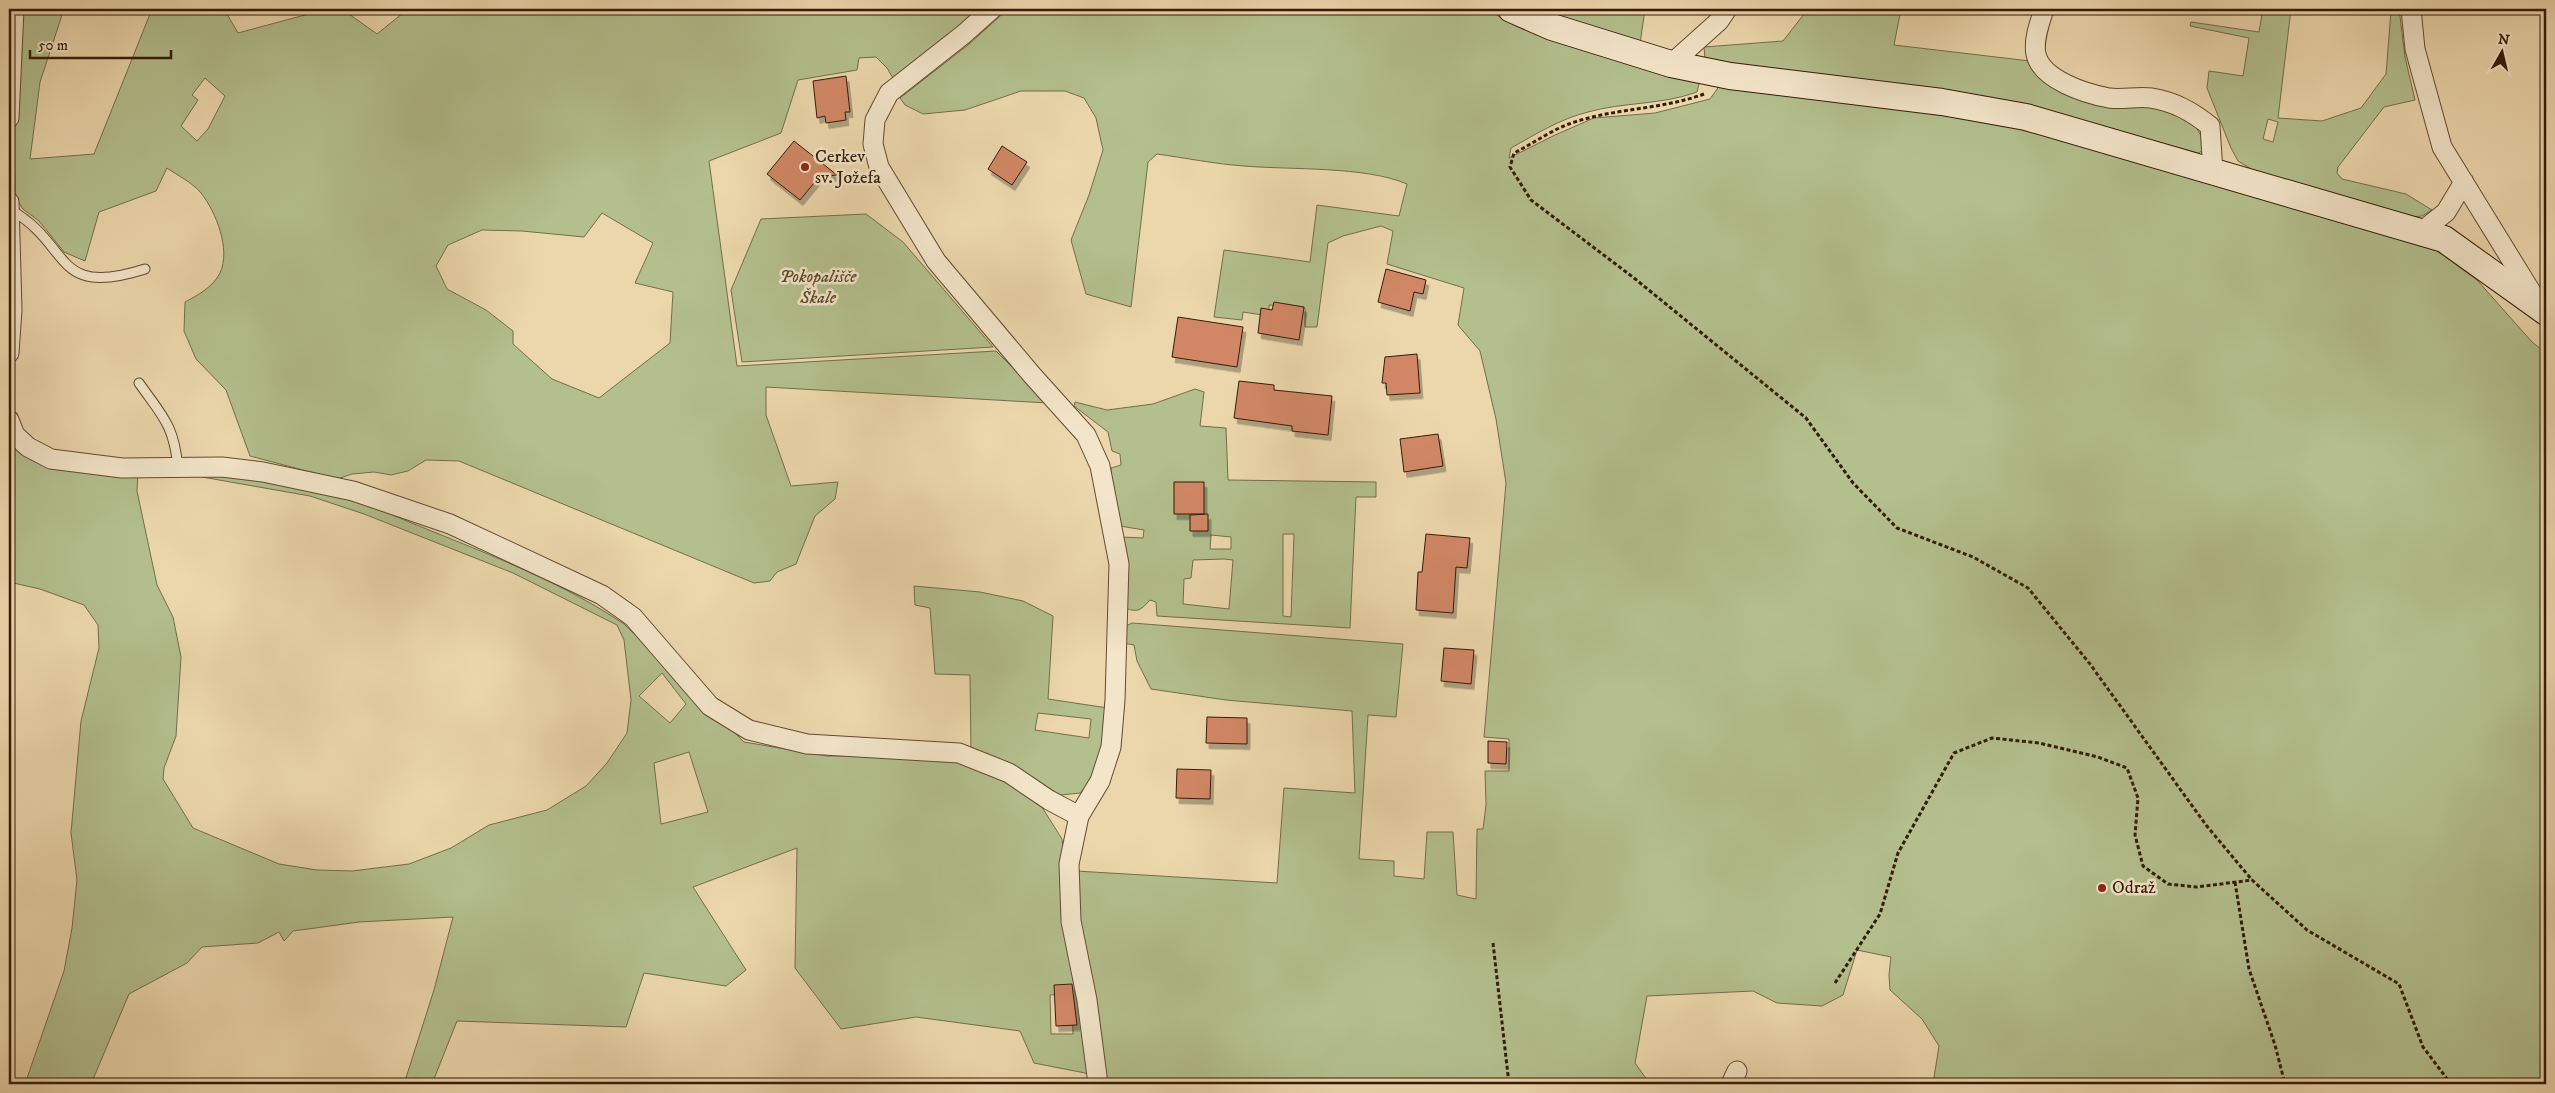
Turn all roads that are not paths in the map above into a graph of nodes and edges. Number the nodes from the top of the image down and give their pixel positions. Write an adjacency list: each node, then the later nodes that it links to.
1 (14, 9): 8 (street)
2 (992, 9): 20 (street)
3 (1512, 9): 7 (main road)
4 (1727, 9): 7 (street)
5 (2044, 9): 9 (street)
6 (2411, 9): 10 (street)
7 (1672, 64): 9 (main road)
8 (9, 118)
9 (2213, 172): 13 (main road)
10 (2464, 182): 13 (street); 15 (street)
11 (9, 202): 12 (street)
12 (9, 209): 14 (lane); 16 (street)
13 (2421, 232): 15 (main road)
14 (145, 269)
15 (2543, 309)
16 (9, 352)
17 (139, 383): 19 (lane)
18 (9, 420): 19 (street)
19 (178, 468): 20 (street)
20 (1079, 816): 21 (street)
21 (1098, 1084)

